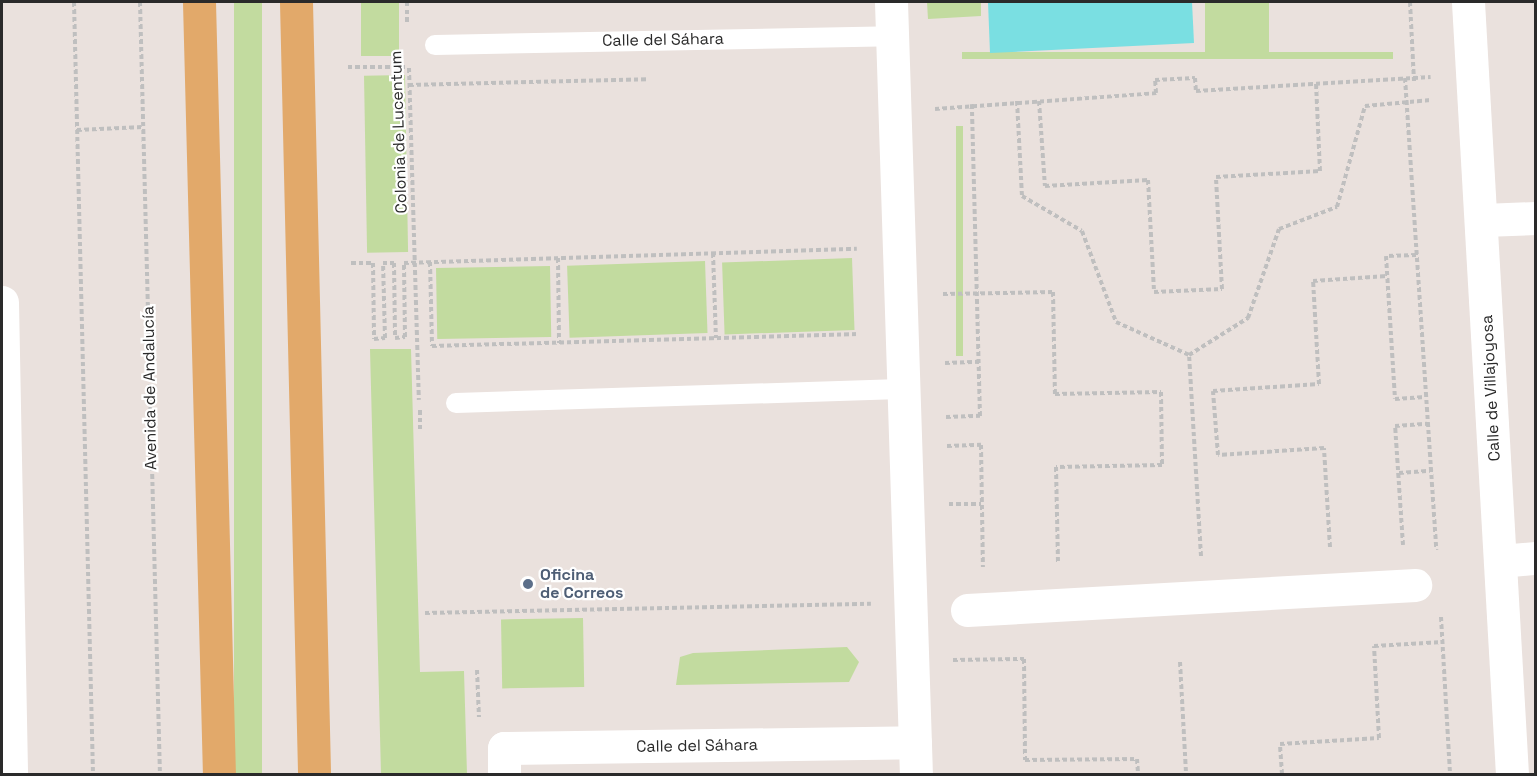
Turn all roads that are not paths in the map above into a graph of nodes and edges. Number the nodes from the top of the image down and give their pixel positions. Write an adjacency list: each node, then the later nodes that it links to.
1 (199, 2): 18 (main road)
2 (296, 2): 19 (main road)
3 (891, 2): 5 (street)
4 (1468, 2): 8 (street, Calle de Villajoyosa)
5 (892, 36): 6 (lane, Calle del Sáhara); 10 (street)
6 (435, 45)
7 (1536, 218): 8 (street)
8 (1483, 220): 13 (street, Calle de Villajoyosa)
9 (2, 302): 17 (street)
10 (901, 389): 11 (lane); 16 (street)
11 (456, 403)
12 (1536, 558): 13 (street)
13 (1500, 561): 22 (street, Calle de Villajoyosa)
14 (1426, 573): 15 (street)
15 (967, 610)
16 (915, 742): 20 (street, Calle del Sáhara); 21 (street)
17 (11, 774)
18 (219, 774)
19 (314, 774)
20 (504, 774)
21 (916, 774)
22 (1512, 774)

